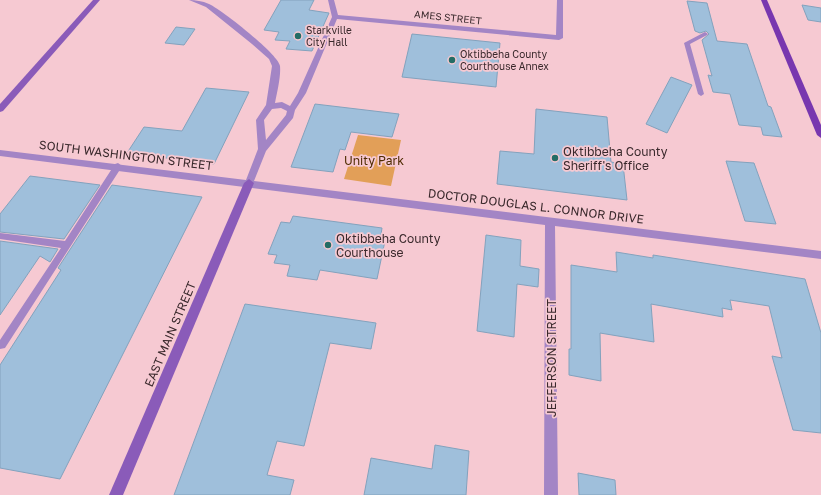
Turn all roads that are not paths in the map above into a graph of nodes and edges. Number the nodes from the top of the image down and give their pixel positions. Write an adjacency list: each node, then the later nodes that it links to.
1 (97, 0): 10 (street)
2 (192, 0): 9 (street)
3 (331, 0): 6 (street)
4 (560, 0): 6 (street, AMES STREET)
5 (764, 0): 12 (main road)
6 (335, 16): 11 (street)
7 (705, 34): 8 (lane)
8 (702, 94)
9 (270, 106): 11 (street); 13 (street)
10 (0, 109)
11 (291, 110): 13 (street)
12 (821, 135)
13 (262, 148): 16 (street)
14 (0, 152): 15 (street, SOUTH WASHINGTON STREET)
15 (118, 166): 16 (street, SOUTH WASHINGTON STREET); 19 (lane)
16 (248, 183): 17 (street, DOCTOR DOUGLAS L. CONNOR DRIVE); 22 (street, EAST MAIN STREET)
17 (550, 221): 20 (street, DOCTOR DOUGLAS L. CONNOR DRIVE); 23 (street, JEFFERSON STREET)
18 (0, 236): 19 (lane)
19 (67, 245): 21 (lane)
20 (821, 255)
21 (0, 344)
22 (116, 495)
23 (551, 495)

